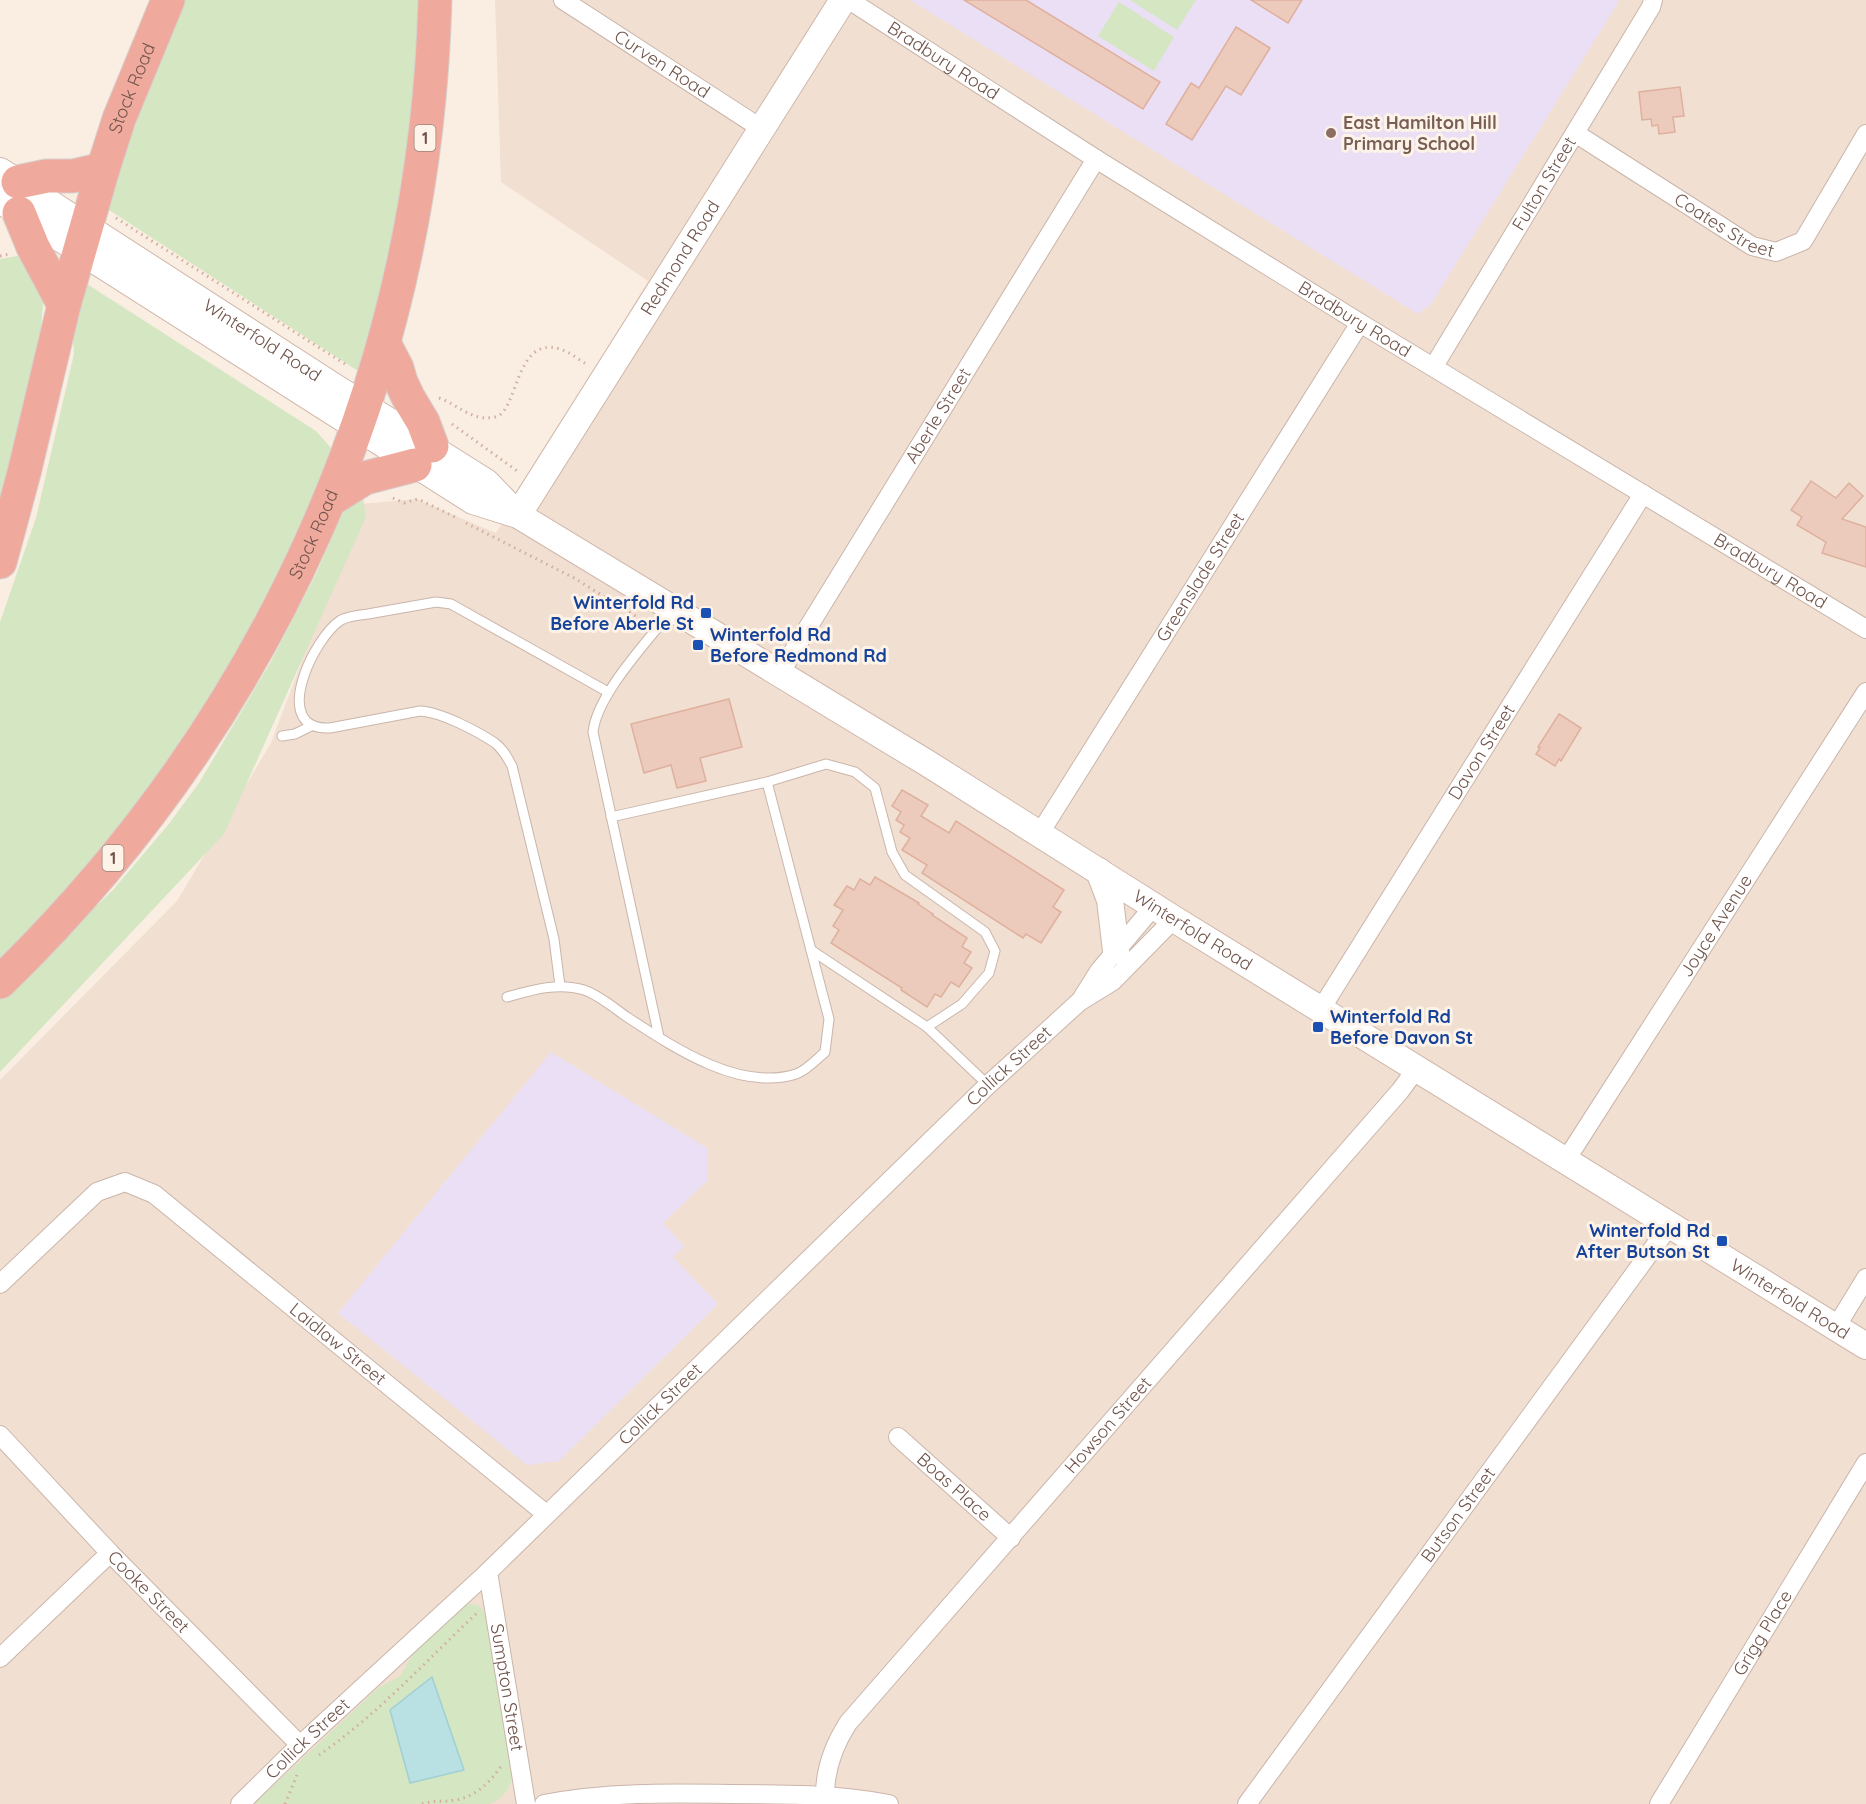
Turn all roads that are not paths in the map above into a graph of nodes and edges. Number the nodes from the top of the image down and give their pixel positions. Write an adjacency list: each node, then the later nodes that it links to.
1 (168, 0): 11 (highway, Stock Road)
2 (435, 0): 16 (highway, Stock Road / 1)
3 (562, 0): 7 (street, Curven Road)
4 (843, 0): 7 (main road, Redmond Road)
5 (849, 0): 10 (street, Bradbury Road)
6 (1653, 0): 8 (street, Fulton Street)
7 (762, 129): 22 (main road, Redmond Road)
8 (1575, 133): 9 (street, Coates Street); 17 (street, Fulton Street)
9 (1865, 138)
10 (1096, 159): 15 (street, Bradbury Road); 26 (street, Aberle Street)
11 (103, 169): 12 (highway); 13 (highway, Stock Road)
12 (9, 192): 13 (main road, Winterfold Road); 14 (highway)
13 (93, 231): 14 (highway, Stock Road); 18 (main road, Winterfold Road)
14 (64, 305): 23 (highway, Stock Road)
15 (1360, 323): 17 (street, Bradbury Road); 33 (street, Greenslade Street)
16 (384, 343): 18 (highway, Stock Road / 1); 19 (highway)
17 (1434, 366): 20 (street, Bradbury Road)
18 (360, 417): 19 (main road, Winterfold Road); 21 (highway, Stock Road / 1)
19 (431, 444): 21 (highway); 22 (main road, Winterfold Road)
20 (1643, 494): 25 (street, Bradbury Road); 42 (street, Davon Street)
21 (330, 500): 38 (highway, Stock Road / 1)
22 (518, 515): 24 (main road, Winterfold Road)
23 (0, 562)
24 (672, 610): 26 (main road, Winterfold Road); 27 (lane)
25 (1866, 629)
26 (780, 672): 33 (main road, Winterfold Road)
27 (608, 692): 29 (lane); 32 (lane)
28 (1866, 692): 47 (street, Joyce Avenue)
29 (310, 726): 30 (lane); 39 (lane)
30 (282, 736)
31 (767, 782): 32 (lane); 36 (lane); 43 (lane)
32 (611, 817): 44 (lane)
33 (1040, 833): 34 (main road, Winterfold Road)
34 (1099, 871): 35 (main road, Winterfold Road); 37 (main road)
35 (1164, 913): 37 (street, Collick Street); 41 (street, Collick Street); 42 (main road, Winterfold Road)
36 (811, 950): 43 (lane); 44 (lane)
37 (1116, 951): 41 (street, Collick Street)
38 (0, 982)
39 (560, 986): 40 (lane); 44 (lane)
40 (507, 997)
41 (1079, 1002): 46 (street, Collick Street)
42 (1321, 1009): 45 (main road, Winterfold Road)
43 (927, 1027): 46 (lane)
44 (658, 1037)
45 (1417, 1068): 47 (main road, Winterfold Road); 57 (street, Howson Street)
46 (988, 1085): 56 (street, Collick Street)
47 (1566, 1161): 48 (main road, Winterfold Road)
48 (1670, 1225): 51 (main road, Winterfold Road); 67 (street, Butson Street)
49 (1866, 1278): 51 (street)
50 (0, 1284): 56 (street, Laidlaw Street)
51 (1836, 1328): 52 (main road, Winterfold Road)
52 (1866, 1346)
53 (0, 1435): 58 (street, Cooke Street)
54 (898, 1437): 57 (street, Boas Place)
55 (1866, 1463): 68 (street, Grigg Place)
56 (546, 1514): 59 (street, Collick Street)
57 (1011, 1538): 62 (street, Howson Street)
58 (110, 1553): 60 (street); 61 (street, Cooke Street)
59 (488, 1572): 61 (street, Collick Street); 64 (street, Sumpton Street)
60 (0, 1658)
61 (306, 1752): 63 (street, Collick Street)
62 (825, 1795): 65 (street); 66 (street)
63 (240, 1804)
64 (526, 1804)
65 (544, 1804)
66 (889, 1804)
67 (1247, 1804)
68 (1659, 1804)

